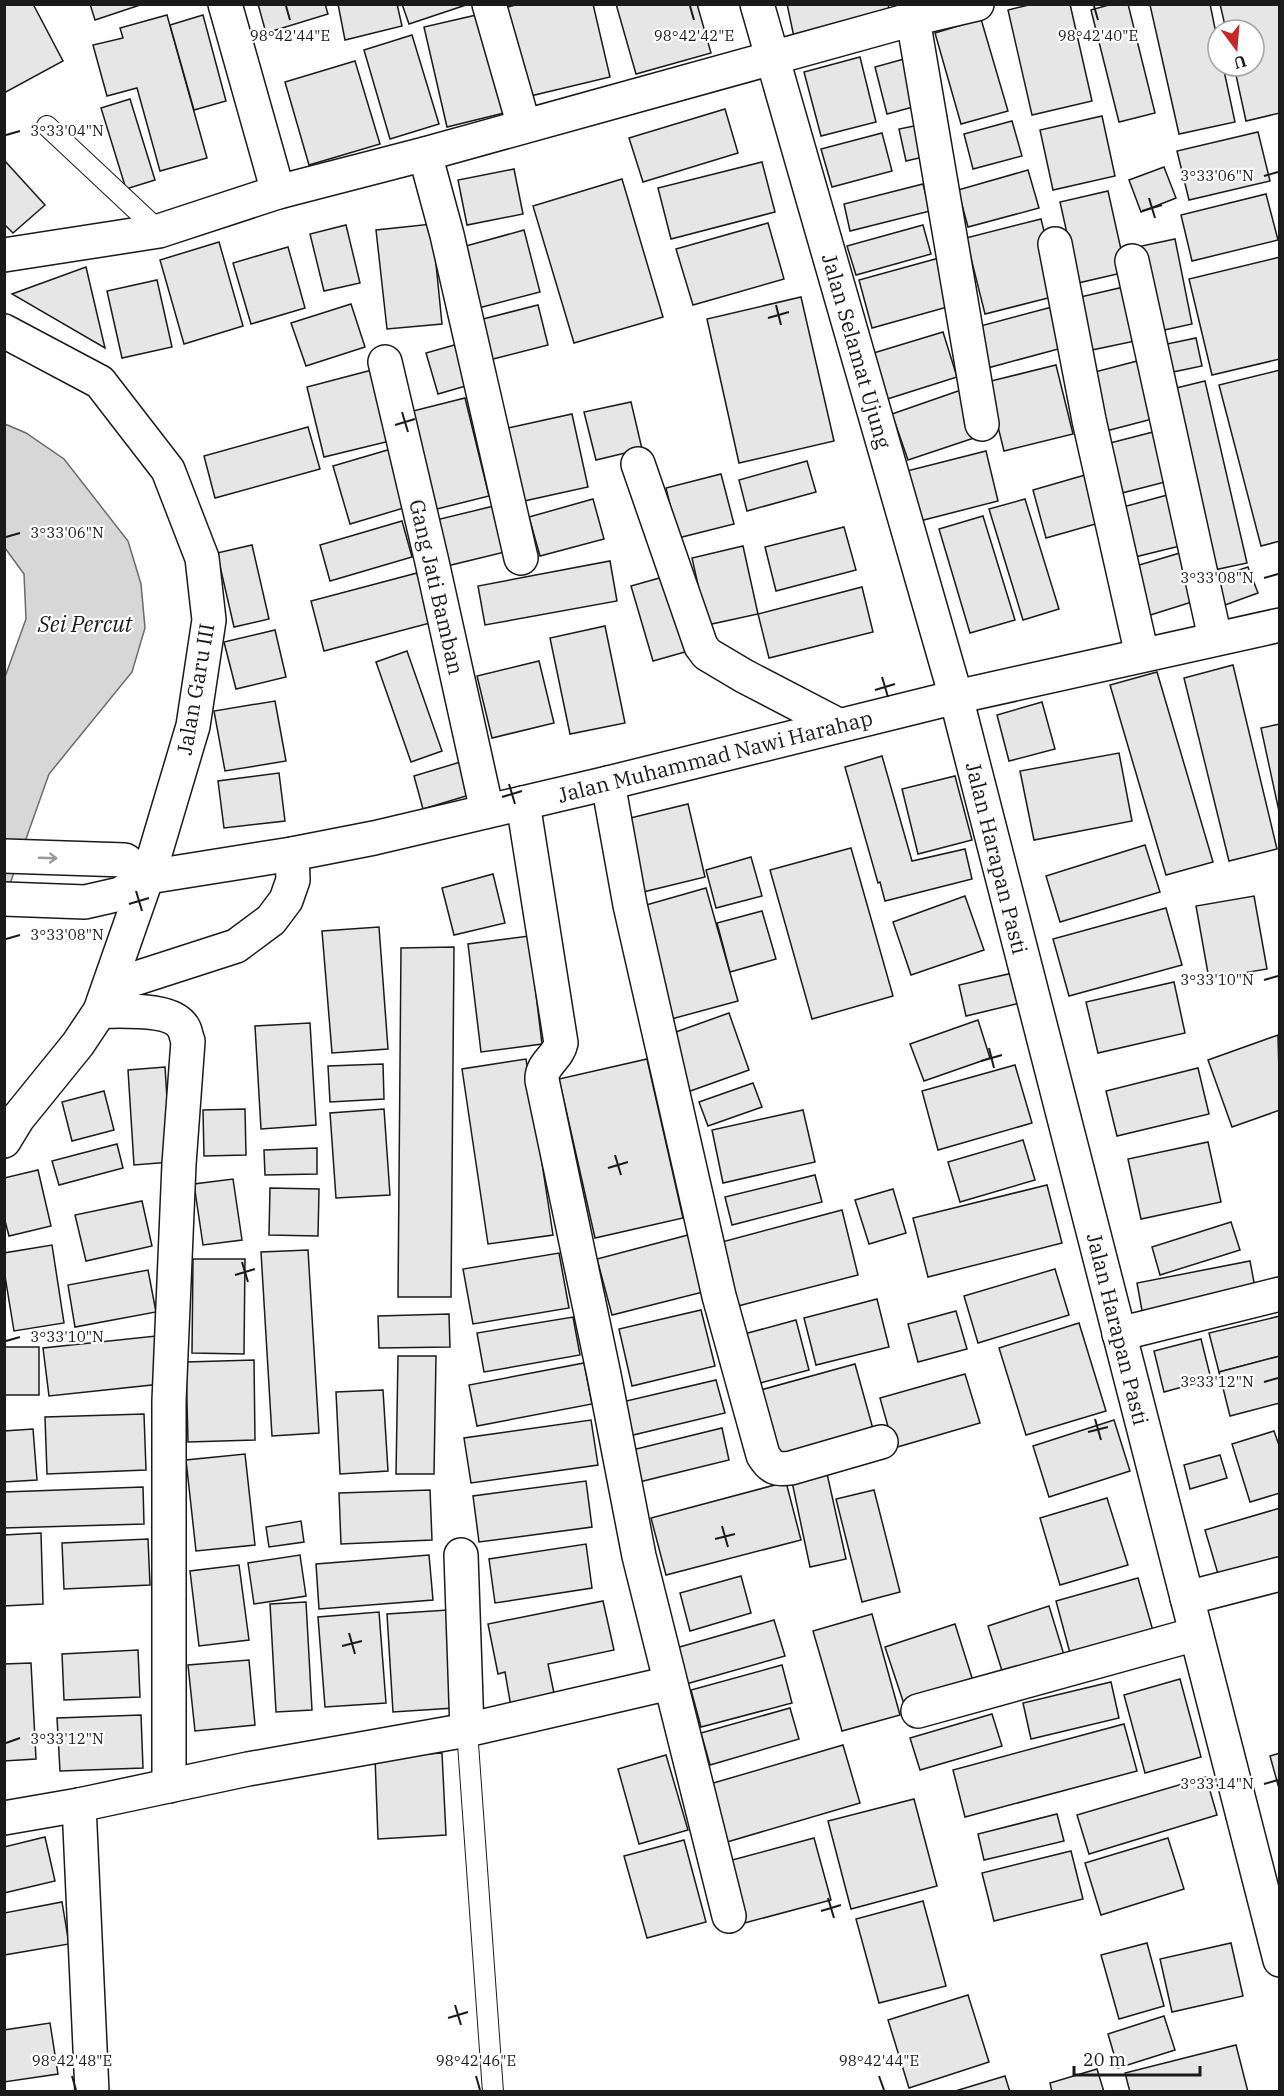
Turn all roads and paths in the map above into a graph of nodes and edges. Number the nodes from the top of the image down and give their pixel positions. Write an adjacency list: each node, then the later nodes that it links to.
1 (225, 4): 10 (street)
2 (489, 4): 8 (street)
3 (757, 4): 6 (street, Jalan Selamat Ujung)
4 (977, 4): 5 (street)
5 (914, 19): 6 (street); 17 (street)
6 (772, 59): 8 (street); 23 (street, Jalan Selamat Ujung)
7 (46, 126): 11 (lane)
8 (524, 126): 9 (street)
9 (425, 154): 10 (street); 19 (street)
10 (278, 192): 11 (street)
11 (159, 231): 13 (street)
12 (1055, 244): 22 (street)
13 (4, 255)
14 (1132, 261): 21 (street)
15 (4, 332): 30 (street, Jalan Garu III)
16 (386, 362): 27 (street, Gang Jati Bamban)
17 (982, 423)
18 (638, 464): 24 (street)
19 (521, 558)
20 (1280, 625): 21 (street, Jalan Muhammad Nawi Harahap)
21 (1215, 638): 22 (street, Jalan Muhammad Nawi Harahap)
22 (1142, 655): 23 (street, Jalan Muhammad Nawi Harahap)
23 (956, 697): 24 (street, Jalan Muhammad Nawi Harahap); 35 (street, Jalan Harapan Pasti)
24 (838, 725): 25 (street, Jalan Muhammad Nawi Harahap)
25 (608, 783): 26 (street, Jalan Muhammad Nawi Harahap); 36 (street)
26 (524, 803): 27 (street, Jalan Muhammad Nawi Harahap); 41 (street)
27 (487, 812): 28 (street, Jalan Muhammad Nawi Harahap)
28 (292, 854): 30 (street, Jalan Muhammad Nawi Harahap); 32 (street)
29 (4, 856): 30 (street, one-way to 30)
30 (148, 877): 31 (street); 32 (street, Jalan Garu III)
31 (4, 899)
32 (104, 999): 33 (street, Jalan Garu III); 44 (street)
33 (4, 1141)
34 (1280, 1294): 35 (street)
35 (1119, 1334): 39 (street, Jalan Harapan Pasti)
36 (881, 1442)
37 (461, 1555): 43 (street)
38 (1280, 1574): 39 (street)
39 (1187, 1598): 40 (street, Jalan Harapan Pasti)
40 (1196, 1634): 42 (street); 47 (street, Jalan Harapan Pasti)
41 (670, 1683): 43 (street); 48 (street)
42 (918, 1711)
43 (467, 1730): 44 (street); 51 (lane)
44 (169, 1786): 45 (street)
45 (79, 1804): 46 (street); 50 (street)
46 (4, 1818)
47 (1272, 1898): 49 (street, Jalan Harapan Pasti)
48 (729, 1916)
49 (1280, 1960)
50 (92, 2091)
51 (493, 2091)

